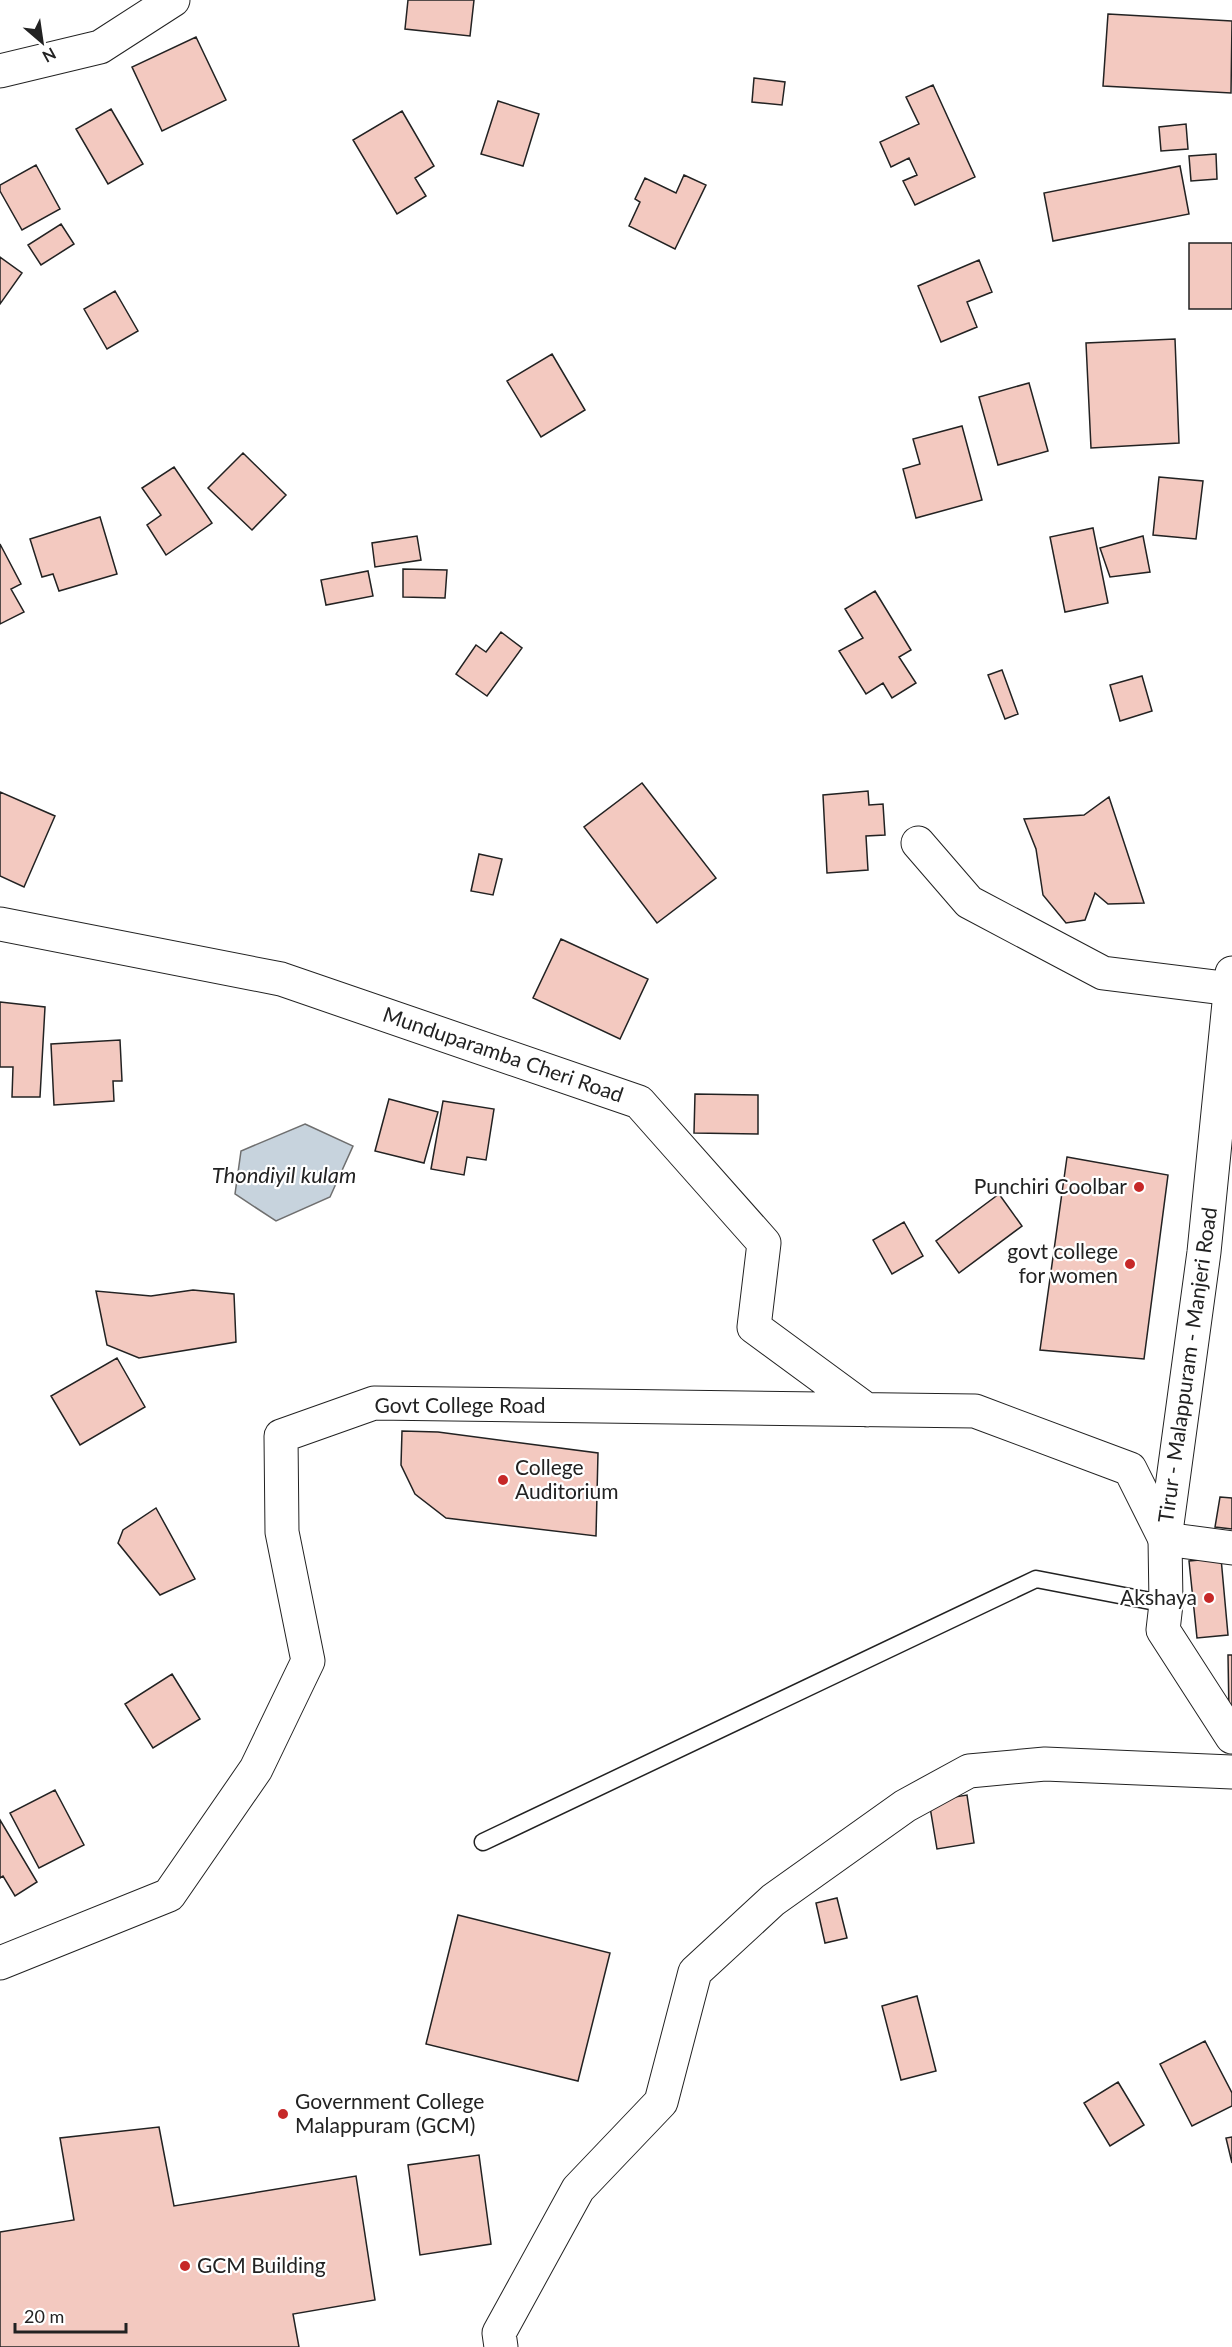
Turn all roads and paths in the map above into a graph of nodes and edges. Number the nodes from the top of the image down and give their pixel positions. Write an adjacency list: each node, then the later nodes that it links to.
1 (173, 0): 2 (street)
2 (0, 71)
3 (918, 843): 5 (street)
4 (0, 924): 6 (street, Munduparamba Cheri Road)
5 (1231, 981): 7 (street, Tirur - Malappuram - Manjeri Road)
6 (867, 1410): 7 (street, Govt College Road); 13 (street, Govt College Road)
7 (1165, 1539): 8 (street); 9 (street, Tirur - Malappuram - Manjeri Road)
8 (1232, 1548)
9 (1166, 1604): 10 (street, Tirur - Malappuram - Manjeri Road); 12 (lane)
10 (1232, 1737)
11 (1232, 1772): 14 (street)
12 (483, 1842)
13 (0, 1963)
14 (501, 2347)

